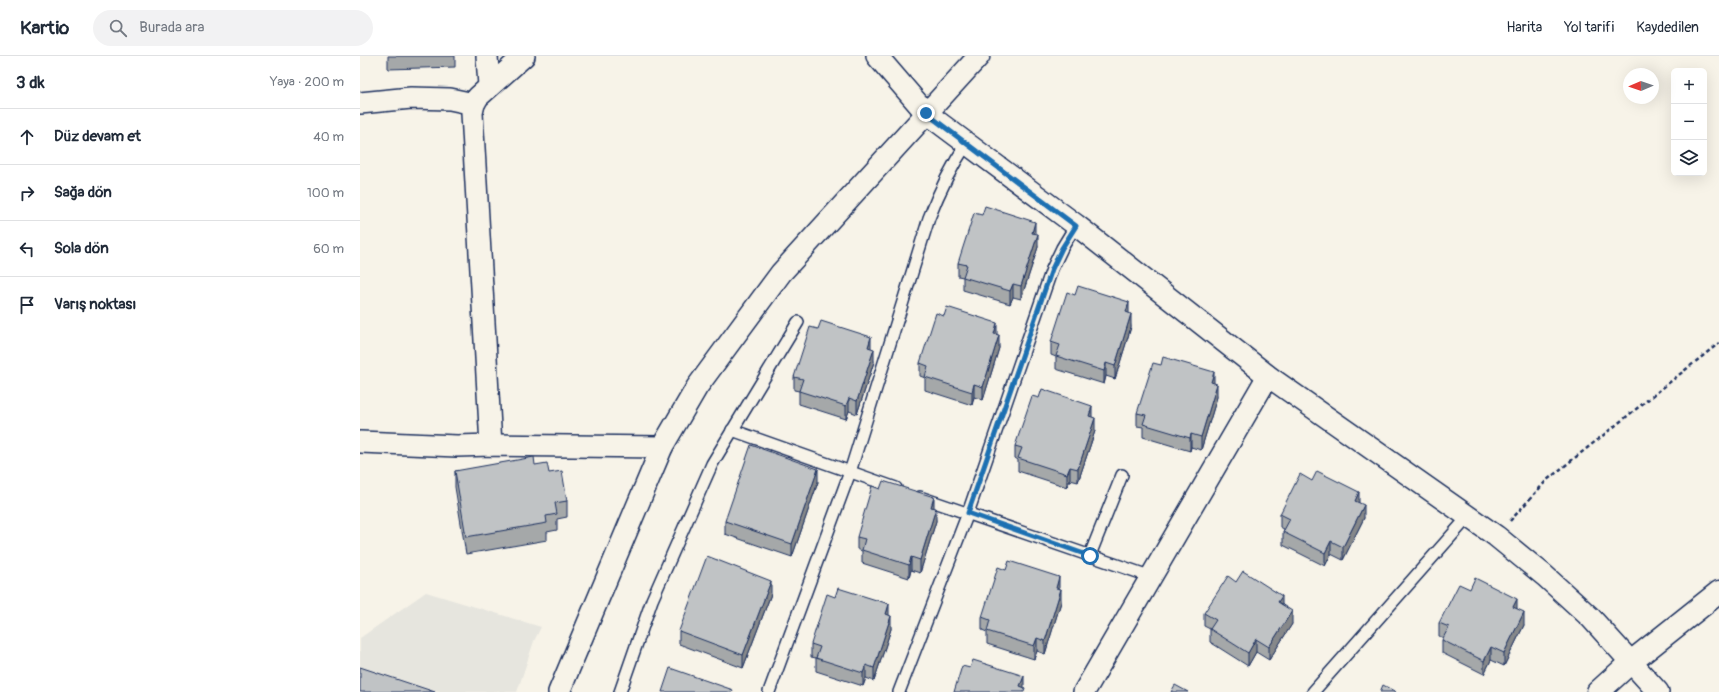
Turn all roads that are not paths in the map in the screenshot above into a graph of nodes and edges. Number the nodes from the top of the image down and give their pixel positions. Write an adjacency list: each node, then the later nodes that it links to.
1 (487, 56): 5 (street)
2 (524, 56): 5 (street)
3 (877, 56): 8 (street)
4 (979, 56): 8 (street)
5 (489, 86): 7 (street)
6 (360, 103): 7 (street)
7 (474, 104): 15 (street)
8 (926, 113): 9 (street); 16 (street)
9 (967, 143): 10 (street); 17 (lane)
10 (1076, 226): 12 (street); 19 (lane)
11 (798, 322): 13 (lane)
12 (1268, 376): 20 (street); 22 (street)
13 (732, 430): 17 (lane); 26 (lane)
14 (360, 442): 15 (street)
15 (491, 445): 16 (street)
16 (662, 447): 25 (street)
17 (850, 472): 19 (lane); 27 (lane)
18 (1122, 475): 21 (lane)
19 (968, 513): 21 (lane); 28 (lane)
20 (1468, 517): 24 (street); 30 (lane)
21 (1090, 556): 22 (lane)
22 (1152, 577): 29 (street)
23 (1719, 592): 24 (street)
24 (1631, 662): 31 (street); 32 (street)
25 (559, 692)
26 (620, 692)
27 (769, 692)
28 (899, 692)
29 (1084, 692)
30 (1313, 692)
31 (1598, 692)
32 (1658, 692)

